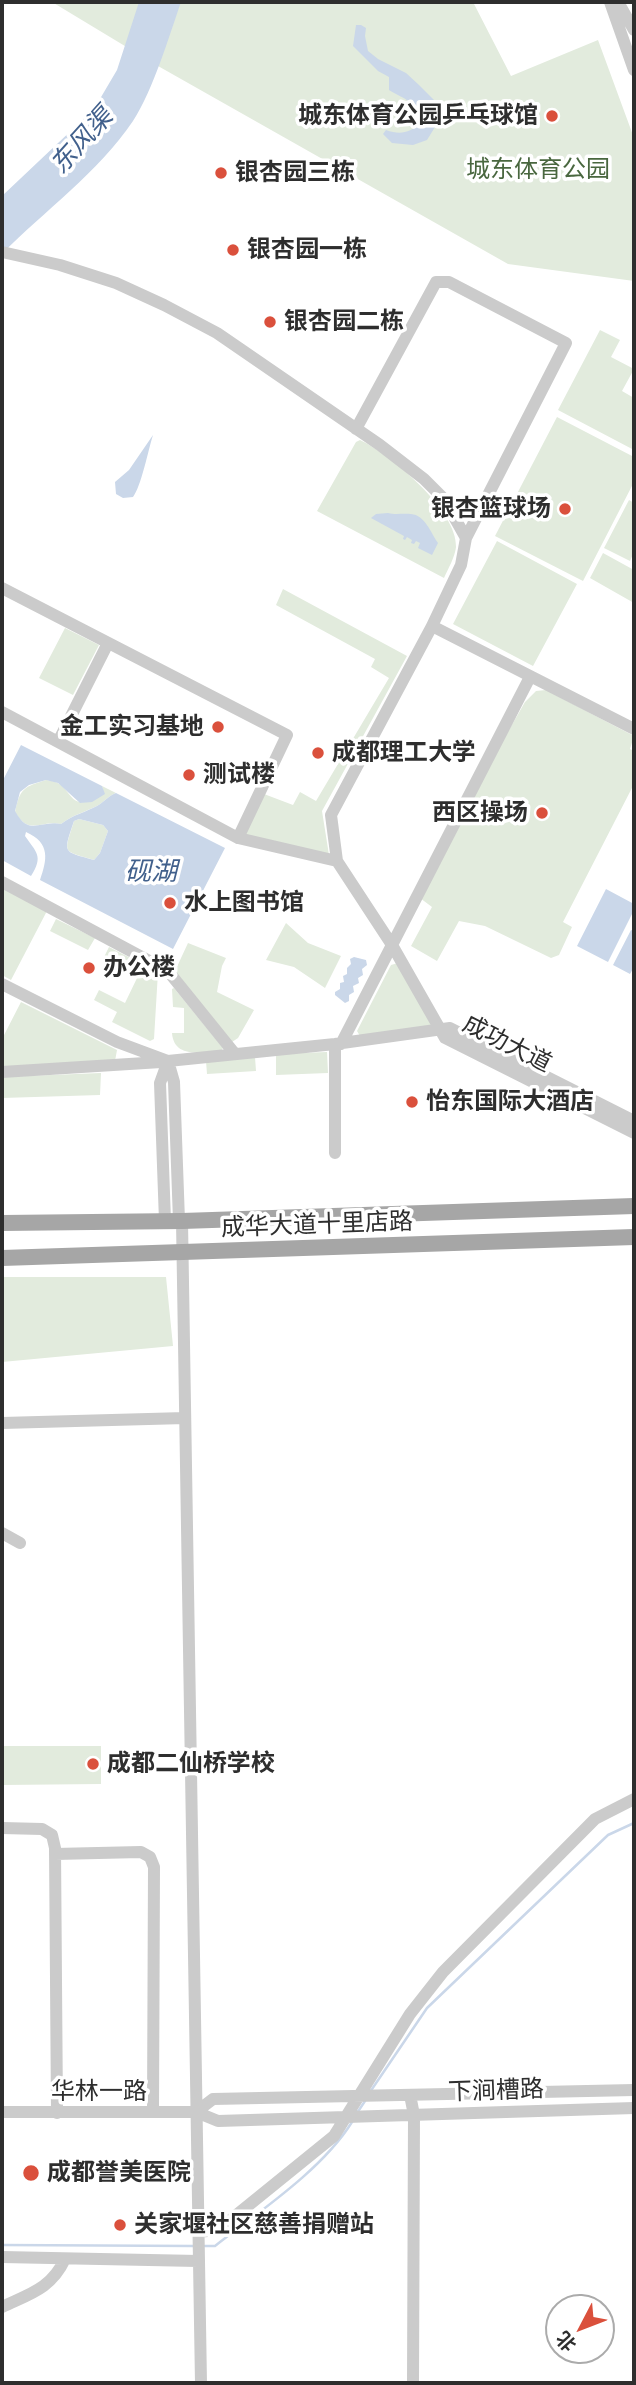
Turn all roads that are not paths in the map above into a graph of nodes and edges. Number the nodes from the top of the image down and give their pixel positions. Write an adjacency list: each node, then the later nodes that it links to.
1 (610, 2): 4 (street)
2 (618, 2): 3 (street)
3 (634, 30)
4 (634, 69)
5 (4, 252): 6 (street)
6 (356, 429): 7 (street); 7 (street)
7 (466, 538): 9 (street)
8 (2, 588): 10 (street)
9 (432, 626): 11 (street); 16 (street)
10 (108, 643): 14 (street); 15 (street)
11 (530, 677): 13 (street); 18 (street)
12 (2, 712): 14 (street)
13 (634, 730)
14 (58, 742): 15 (street)
15 (238, 838): 16 (street)
16 (337, 861): 18 (street)
17 (2, 882): 22 (street)
18 (392, 945): 20 (street); 21 (street)
19 (2, 984): 23 (street)
20 (442, 1030): 21 (street); 25 (street, 成功大道); 26 (street, 成功大道)
21 (338, 1044): 22 (street); 27 (street)
22 (235, 1054): 23 (street)
23 (168, 1061): 24 (street); 29 (street)
24 (2, 1072)
25 (634, 1121)
26 (634, 1133)
27 (335, 1153)
28 (634, 1206): 29 (main road, 成华大道十里店路)
29 (175, 1221): 30 (main road, 成华大道十里店路); 32 (street)
30 (2, 1223)
31 (634, 1237): 32 (main road, 成华大道十里店路)
32 (183, 1253): 33 (main road, 成华大道十里店路); 34 (street)
33 (2, 1258)
34 (185, 1418): 35 (street); 47 (street)
35 (2, 1419)
36 (2, 1533): 37 (street)
37 (20, 1543)
38 (634, 1799): 43 (street)
39 (2, 1828): 40 (street)
40 (55, 1854): 46 (street); 48 (street)
41 (634, 2090): 42 (street, 下涧槽路)
42 (410, 2095): 43 (street, 下涧槽路); 49 (street)
43 (365, 2096): 47 (street, 下涧槽路); 50 (street)
44 (634, 2108): 49 (street, 下涧槽路)
45 (2, 2112): 48 (street, 华林一路)
46 (153, 2112): 47 (street, 华林一路); 48 (street, 华林一路)
47 (196, 2112): 50 (street, 下涧槽路); 51 (street)
48 (57, 2113)
49 (414, 2115): 50 (street, 下涧槽路); 57 (street)
50 (352, 2117): 51 (street)
51 (197, 2234): 53 (street)
52 (2, 2257): 54 (street)
53 (198, 2258): 54 (street); 56 (street)
54 (65, 2259): 55 (street)
55 (2, 2307)
56 (201, 2383)
57 (413, 2383)

